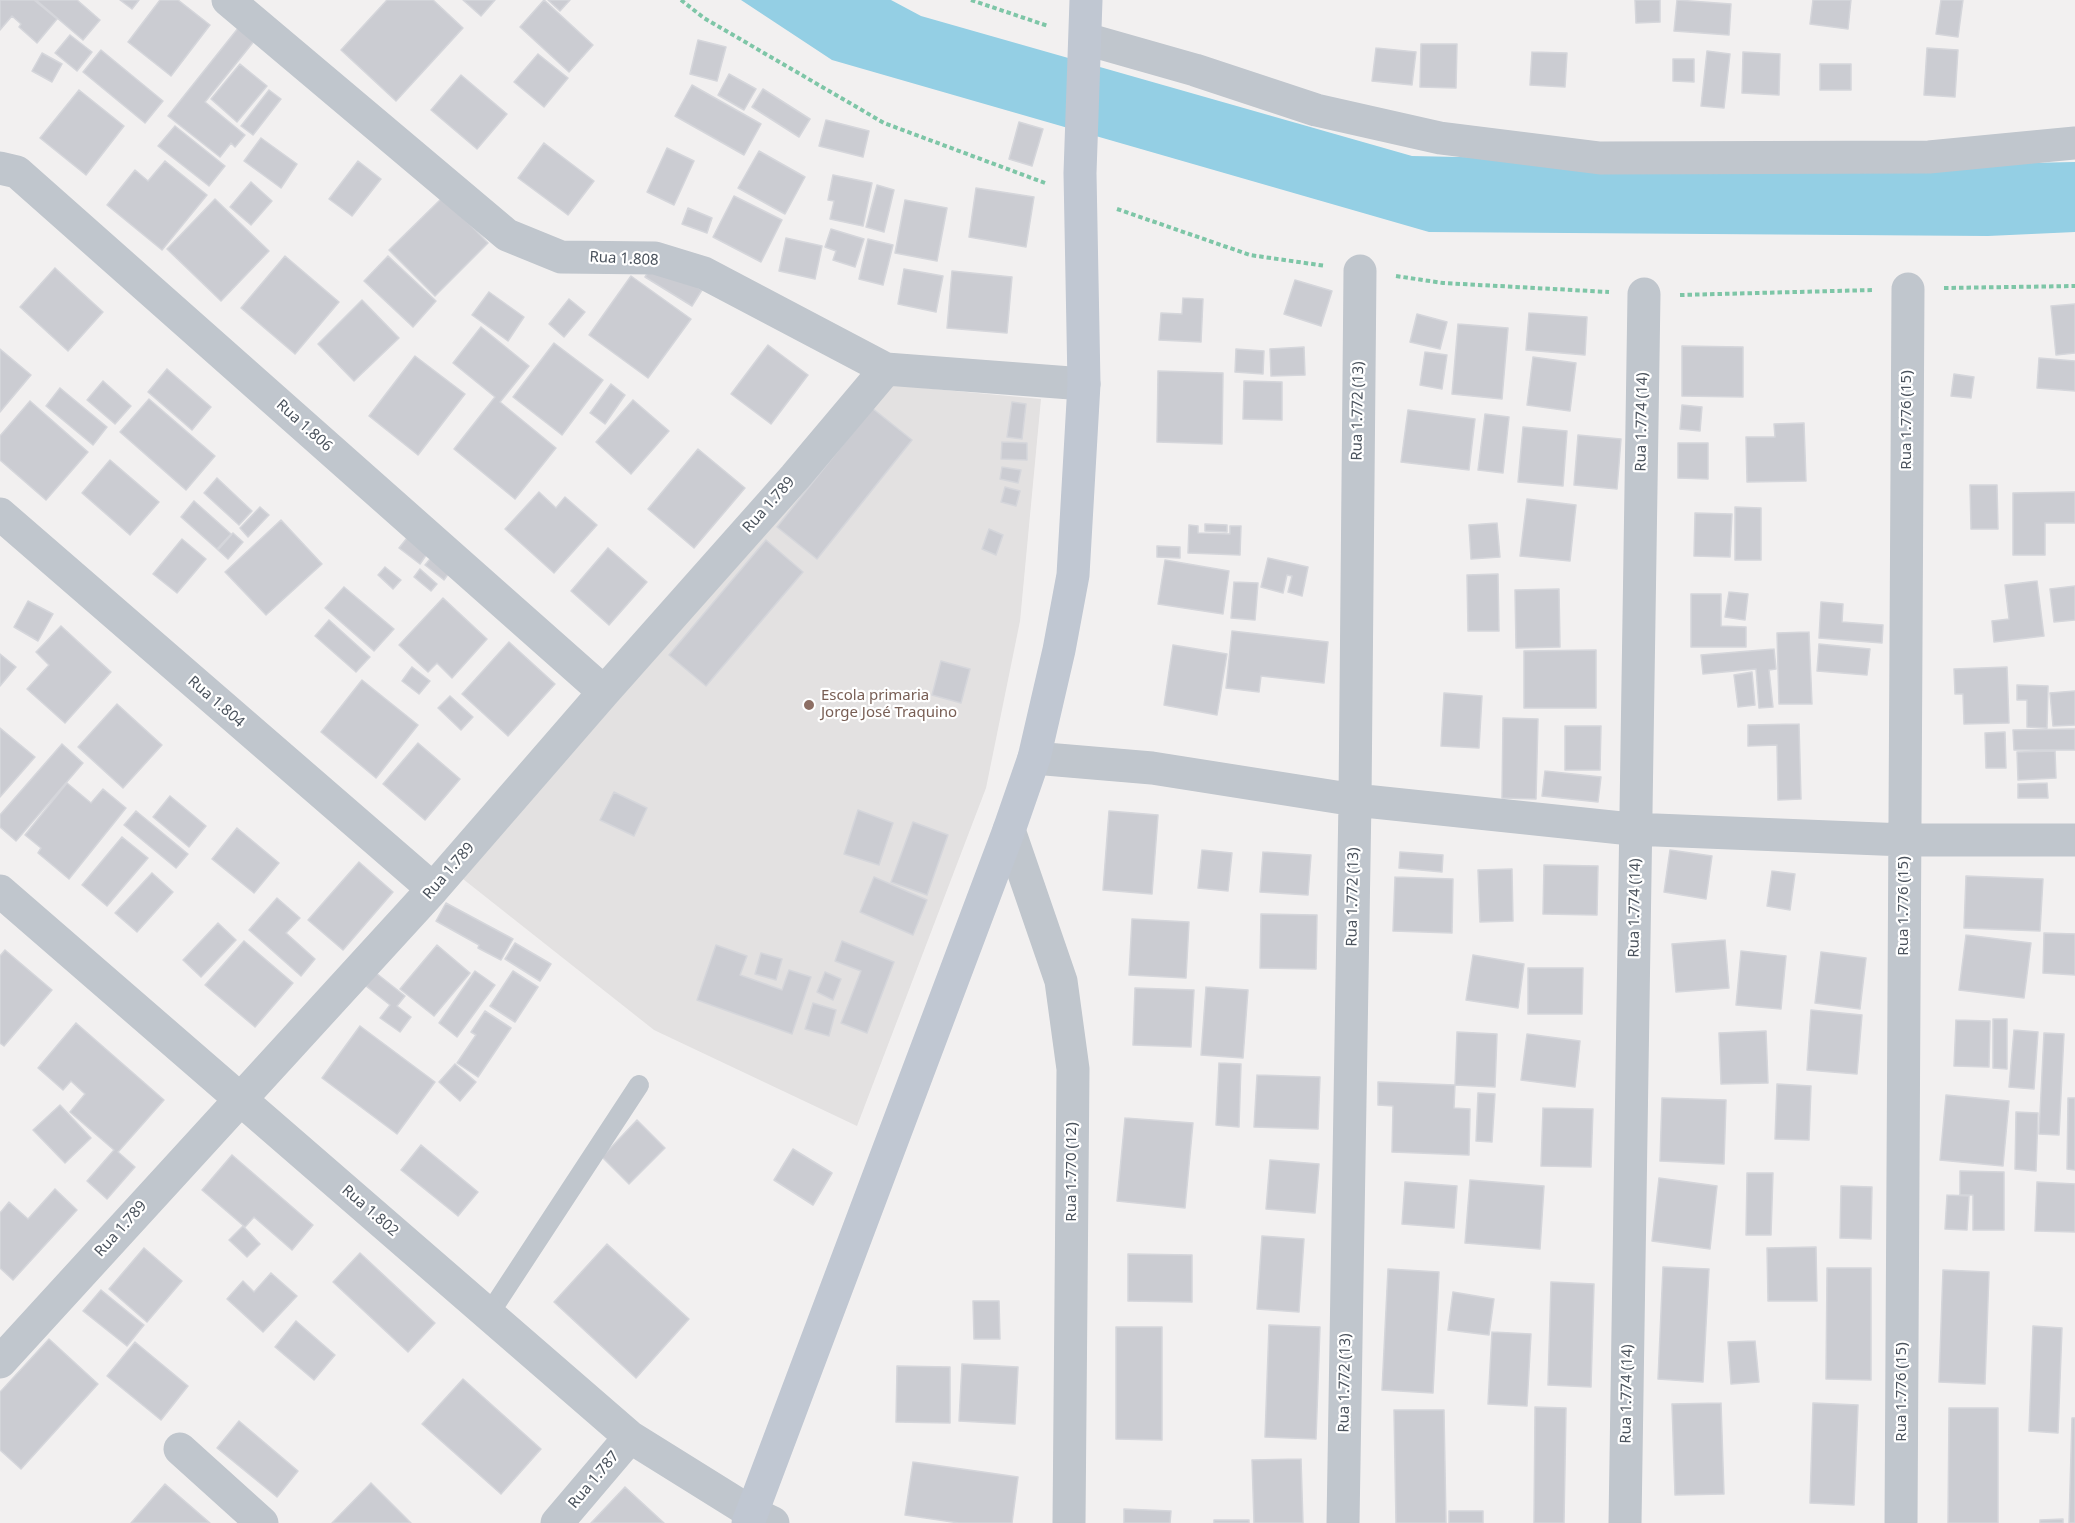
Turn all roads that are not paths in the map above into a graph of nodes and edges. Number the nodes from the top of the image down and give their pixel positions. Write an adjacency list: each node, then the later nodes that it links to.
1 (228, 0): 9 (street, Rua 1.808)
2 (1086, 0): 3 (street)
3 (1085, 44): 4 (street); 10 (street)
4 (2075, 143)
5 (0, 168): 12 (street, Rua 1.806)
6 (1360, 271): 14 (street, Rua 1.772 (13))
7 (1908, 289): 17 (street, Rua 1.776 (15))
8 (1644, 294): 15 (street, Rua 1.774 (14))
9 (886, 369): 10 (street, Rua 1.808); 12 (street, Rua 1.789)
10 (1084, 384): 13 (street)
11 (0, 514): 19 (street, Rua 1.804)
12 (604, 692): 19 (street, Rua 1.789)
13 (1034, 758): 14 (street); 16 (street)
14 (1355, 800): 15 (street); 31 (street, Rua 1.772 (13))
15 (1636, 829): 17 (street); 32 (street, Rua 1.774 (14))
16 (1009, 830): 27 (street); 30 (street, Rua 1.770 (12))
17 (1905, 840): 18 (street); 33 (street, Rua 1.776 (15))
18 (2075, 840)
19 (433, 889): 22 (street, Rua 1.789)
20 (0, 891): 22 (street, Rua 1.802)
21 (639, 1084): 23 (lane)
22 (240, 1098): 23 (street, Rua 1.802); 24 (street, Rua 1.789)
23 (489, 1314): 25 (street, Rua 1.802)
24 (0, 1362)
25 (630, 1437): 27 (street, Rua 1.802); 29 (street, Rua 1.787)
26 (180, 1449): 28 (street)
27 (758, 1520)
28 (262, 1523)
29 (557, 1523)
30 (1069, 1523)
31 (1343, 1523)
32 (1625, 1523)
33 (1901, 1523)

